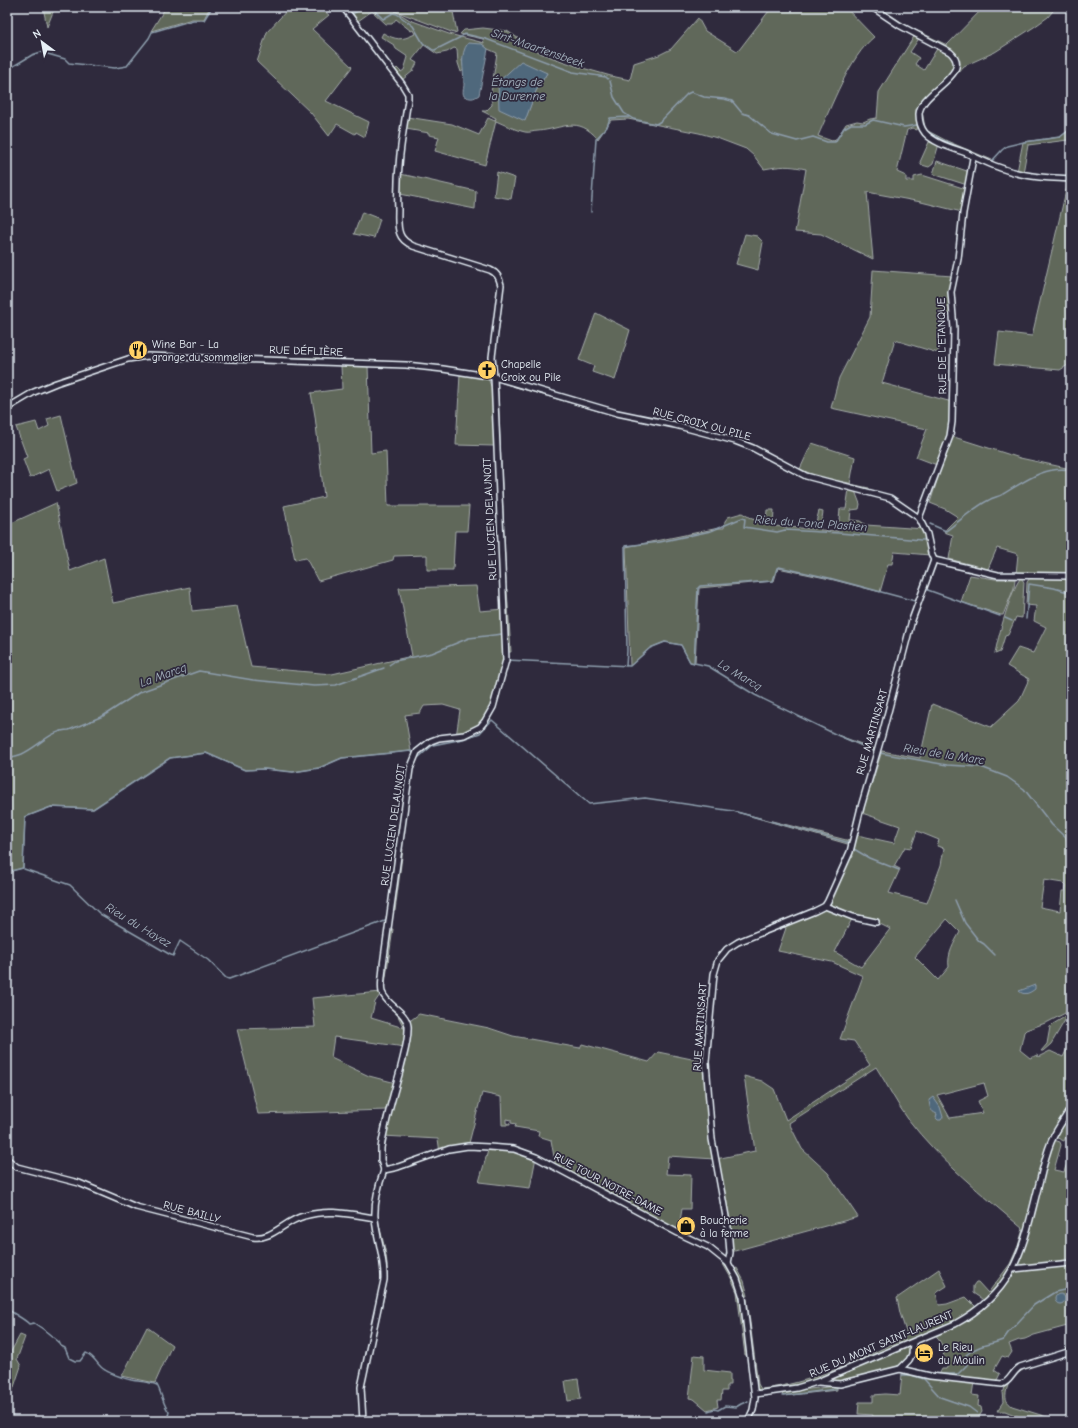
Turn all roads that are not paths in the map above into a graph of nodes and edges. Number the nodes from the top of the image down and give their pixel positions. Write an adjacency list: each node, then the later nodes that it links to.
1 (343, 7): 5 (street, RUE LUCIEN DELAUNOIT)
2 (872, 7): 3 (street)
3 (973, 158): 4 (street); 7 (street, RUE DE L'ETANQUE)
4 (1071, 179)
5 (494, 377): 6 (street, RUE DÉFLIÈRE); 7 (street, RUE CROIX OU PILE); 14 (street, RUE LUCIEN DELAUNOIT)
6 (7, 408)
7 (919, 518): 8 (street)
8 (934, 560): 9 (street); 10 (street, RUE MARTINSART)
9 (1071, 576)
10 (825, 906): 11 (street); 17 (street, RUE MARTINSART)
11 (876, 922)
12 (1071, 1108): 18 (street, RUE DU MONT SAINT-LAURENT)
13 (7, 1159): 15 (street, RUE BAILLY)
14 (384, 1170): 15 (street); 17 (street, RUE TOUR NOTRE-DAME)
15 (375, 1218): 24 (street)
16 (1071, 1263): 18 (street)
17 (728, 1264): 23 (street, RUE TOUR NOTRE-DAME)
18 (1013, 1269): 19 (street, RUE DU MONT SAINT-LAURENT)
19 (913, 1343): 21 (street); 22 (street, RUE DU MONT SAINT-LAURENT)
20 (1071, 1352): 21 (street)
21 (900, 1369): 22 (street)
22 (817, 1382): 23 (street, RUE DU MONT SAINT-LAURENT)
23 (755, 1394): 25 (street, RUE TOUR NOTRE-DAME)
24 (363, 1421)
25 (748, 1421)

